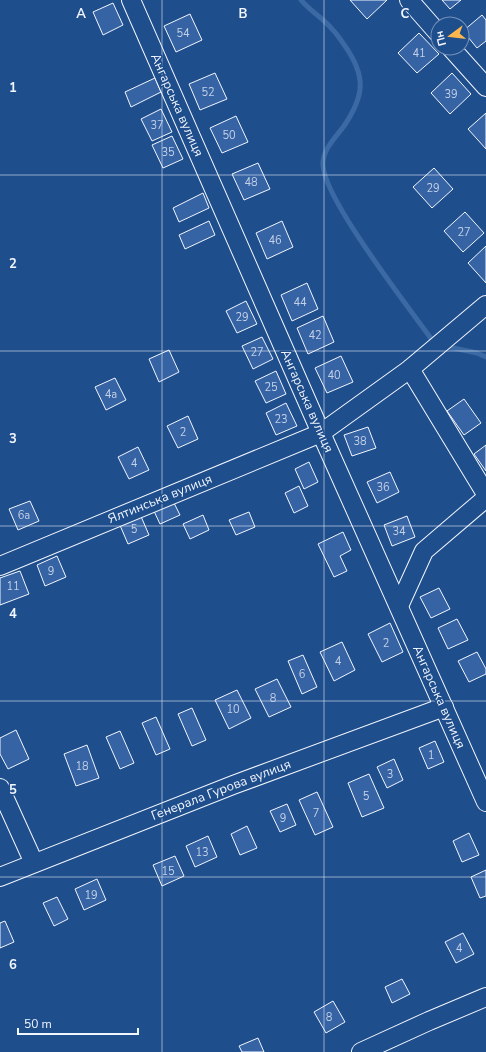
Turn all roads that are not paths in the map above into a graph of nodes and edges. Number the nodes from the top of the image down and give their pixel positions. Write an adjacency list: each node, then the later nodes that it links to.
1 (131, 0): 8 (street, Ангарська вулиця)
2 (408, 0): 3 (street)
3 (430, 24)
4 (458, 56): 5 (street)
5 (486, 87)
6 (486, 305): 7 (street, Ялтинська вулиця)
7 (410, 369): 8 (street, Ялтинська вулиця); 9 (street)
8 (321, 433): 11 (street, Ялтинська вулиця); 12 (street, Ангарська вулиця)
9 (486, 494)
10 (486, 498): 12 (street)
11 (0, 566)
12 (399, 606): 13 (street, Ангарська вулиця)
13 (444, 707): 15 (street, Ангарська вулиця); 16 (street, Генерала Гурова вулиця)
14 (0, 788): 16 (street)
15 (486, 802)
16 (34, 863): 17 (street, Генерала Гурова вулиця)
17 (0, 878)
18 (486, 998): 19 (street)
19 (361, 1052)

